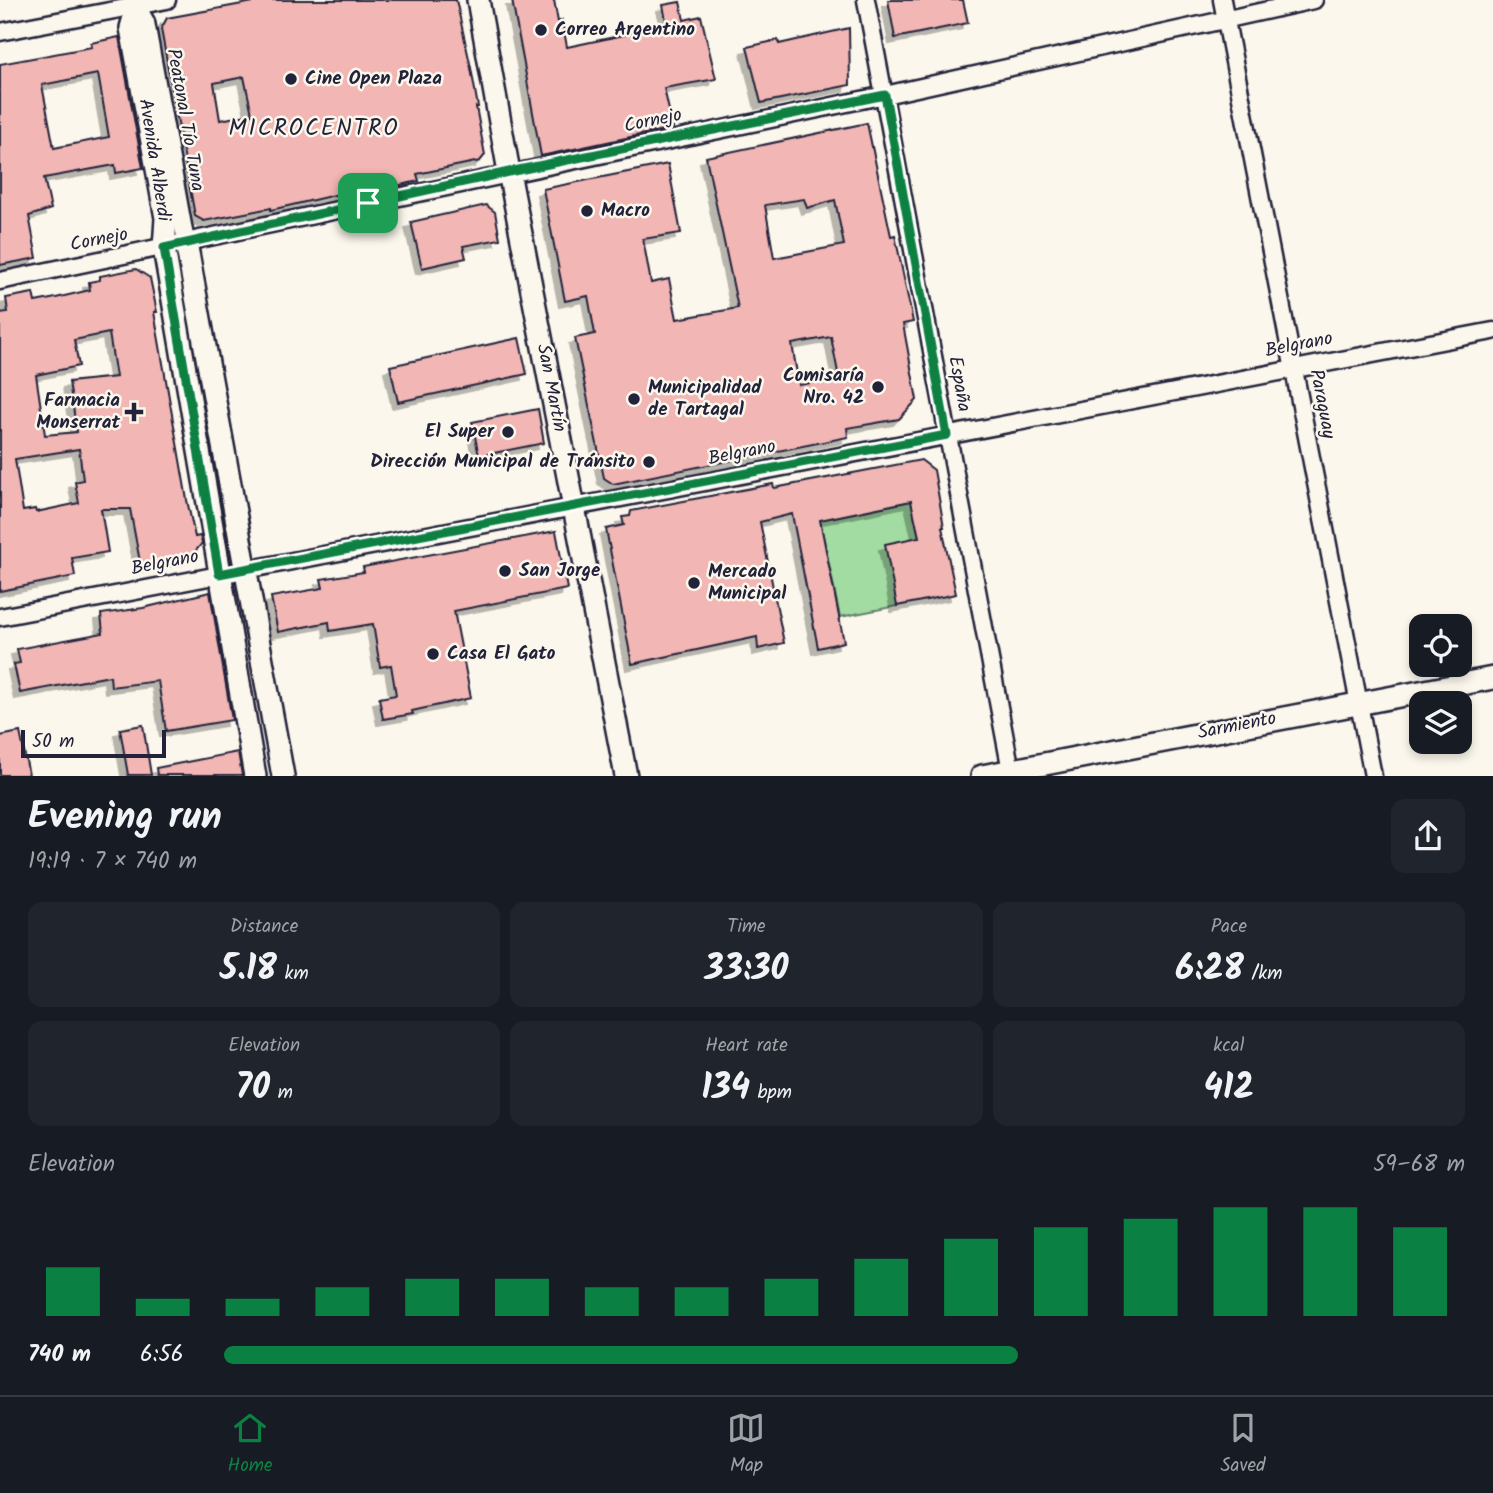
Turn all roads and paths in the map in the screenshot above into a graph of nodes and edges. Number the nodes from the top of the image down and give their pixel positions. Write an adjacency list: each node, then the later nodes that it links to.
1 (167, 0): 6 (street)
2 (478, 0): 10 (main road, San Martín)
3 (866, 0): 9 (street, España)
4 (1222, 0): 7 (street, Paraguay)
5 (1314, 0): 7 (street, Cornejo)
6 (137, 3): 8 (street); 11 (street, Peatonal Tío Tuna); 12 (main road, Avenida Alberdi)
7 (1226, 19): 9 (street, Cornejo); 15 (street, Paraguay)
8 (0, 32)
9 (885, 95): 10 (street, Cornejo); 16 (street, España)
10 (509, 172): 11 (street, Cornejo); 17 (main road, San Martín)
11 (186, 243): 12 (street, Cornejo); 18 (main road, Avenida Alberdi)
12 (164, 248): 13 (street, Cornejo); 19 (main road, Avenida Alberdi)
13 (0, 281)
14 (1493, 331): 15 (street, Belgrano)
15 (1294, 367): 16 (street, Belgrano); 22 (street, Paraguay)
16 (947, 435): 17 (street, Belgrano); 23 (street, España)
17 (574, 507): 18 (street, Belgrano); 26 (main road, San Martín)
18 (245, 569): 19 (street, Belgrano); 25 (main road, Avenida Alberdi)
19 (219, 574): 20 (street, Belgrano); 24 (main road, Avenida Alberdi)
20 (0, 617)
21 (1493, 678): 22 (main road, Sarmiento)
22 (1359, 703): 23 (main road, Sarmiento); 28 (street, Paraguay)
23 (1011, 773): 27 (main road, Sarmiento)
24 (255, 775)
25 (283, 775)
26 (626, 775)
27 (982, 775)
28 (1373, 775)

